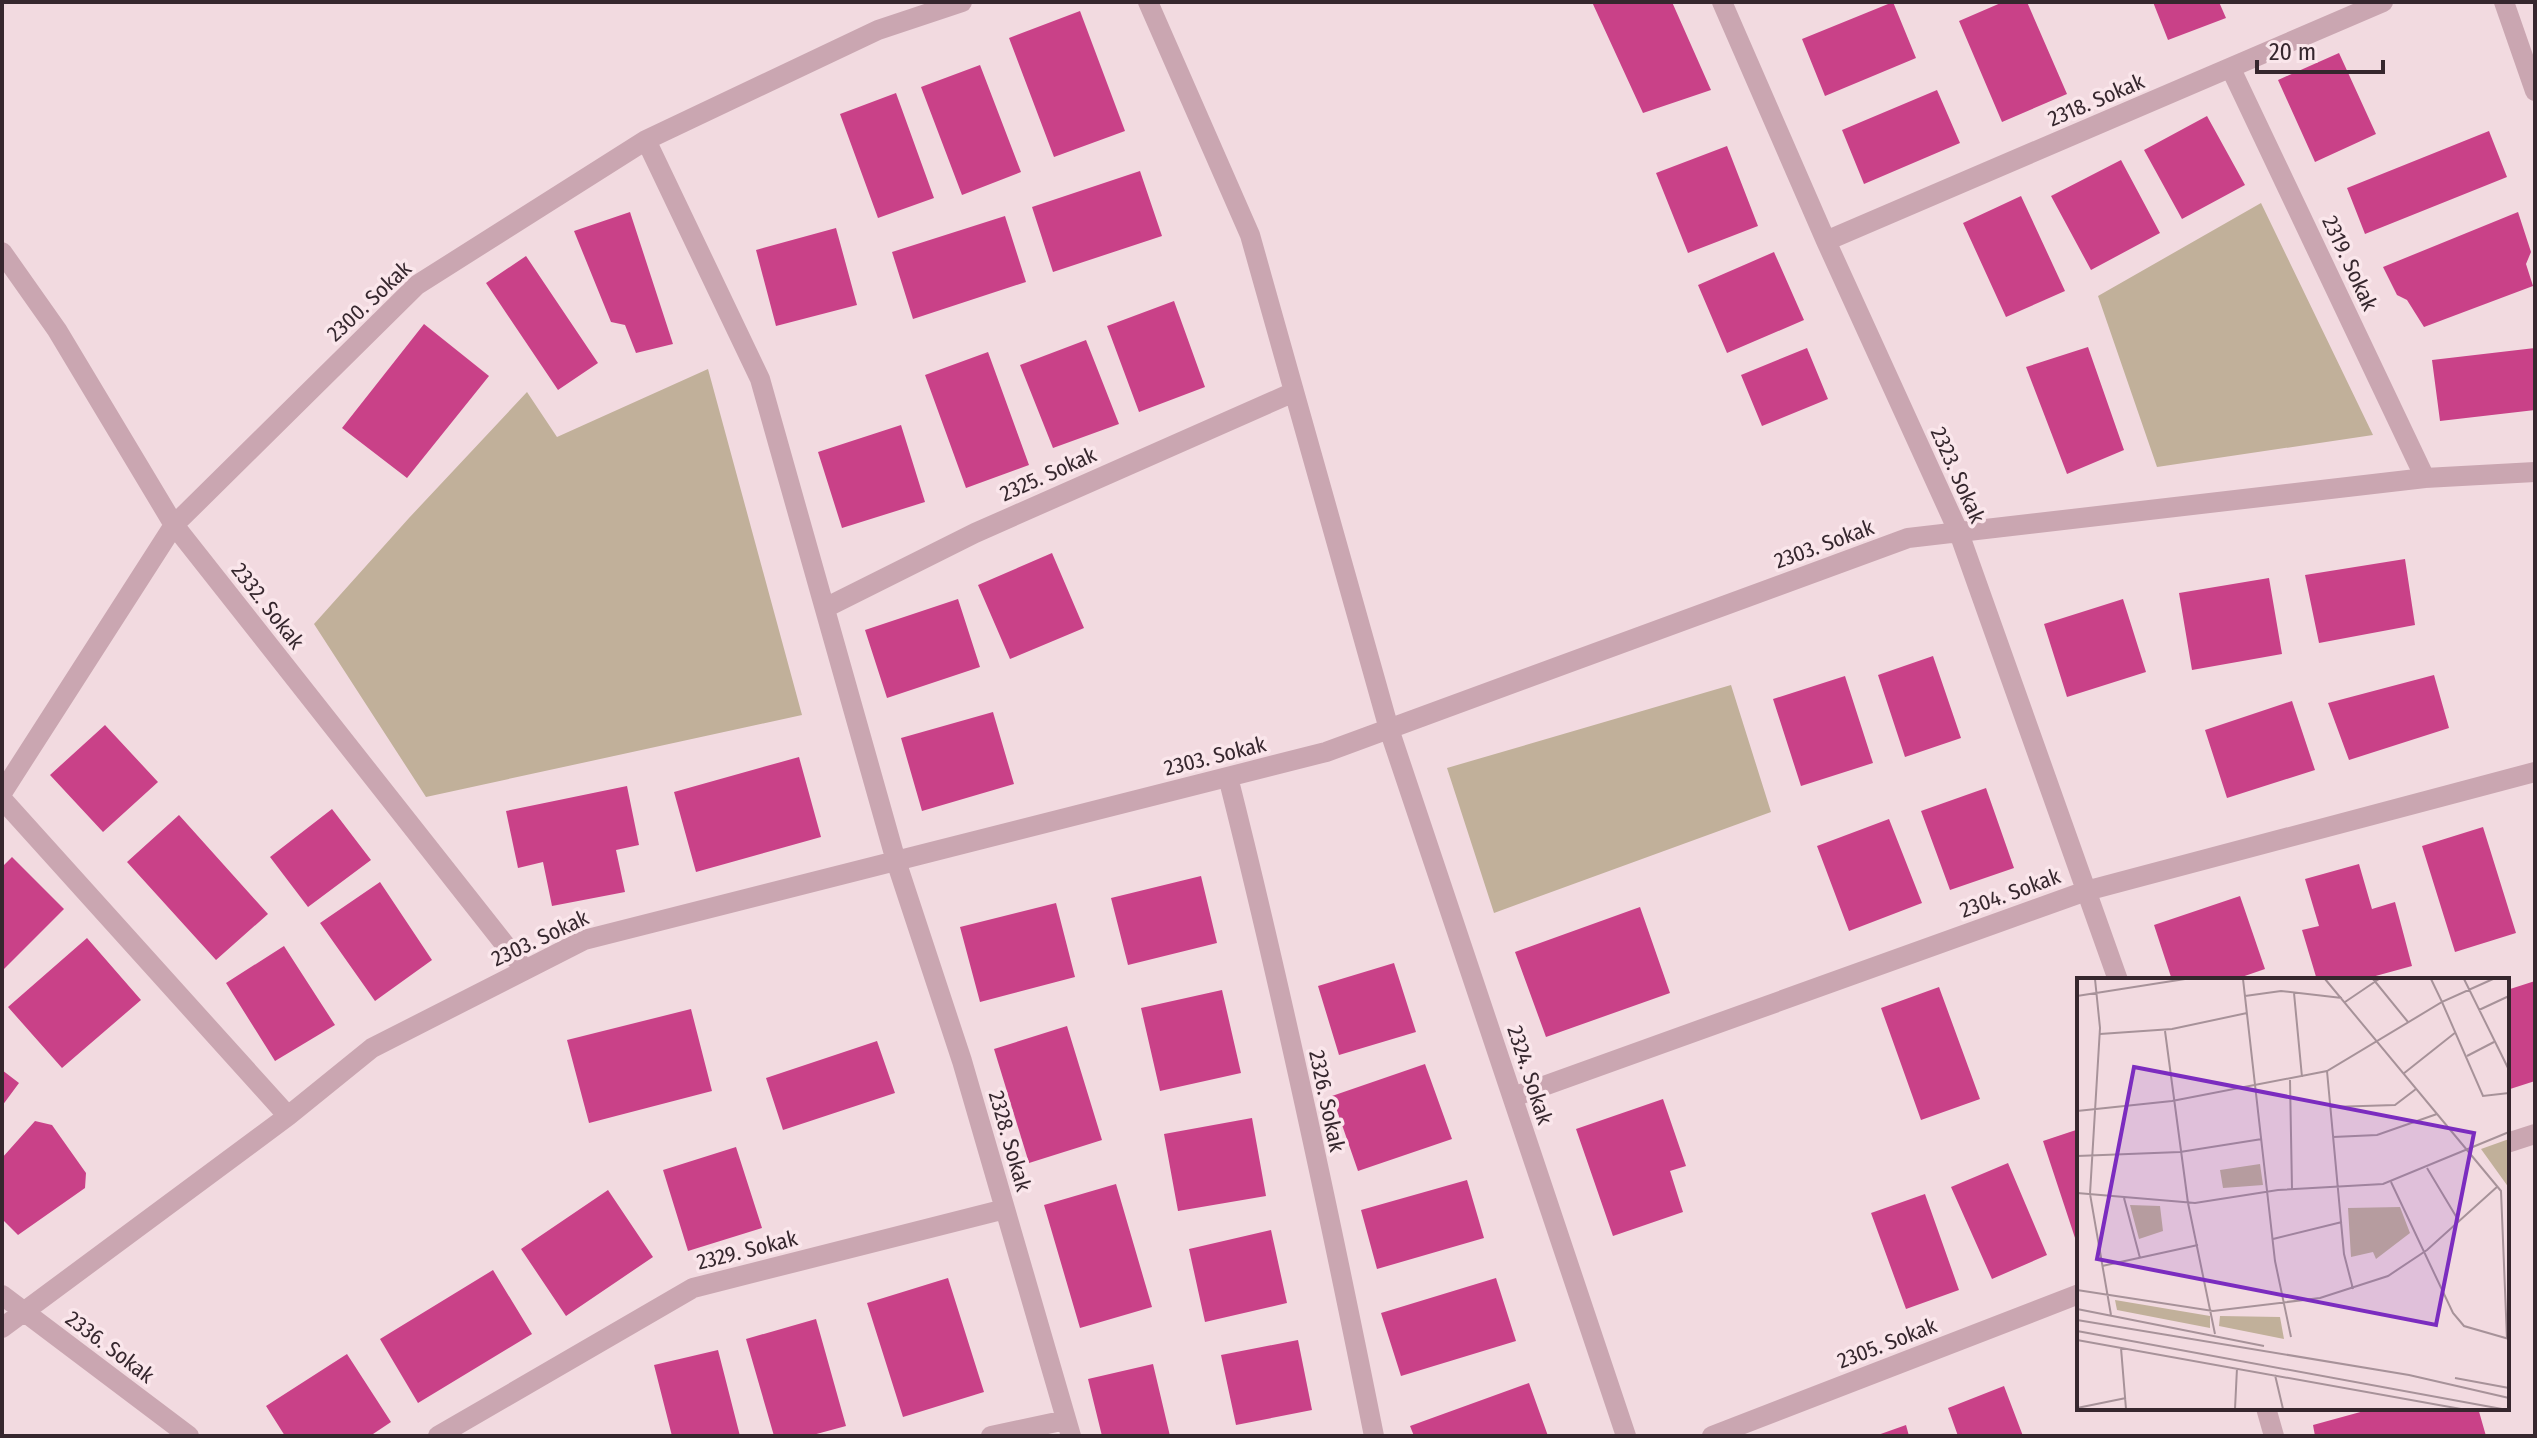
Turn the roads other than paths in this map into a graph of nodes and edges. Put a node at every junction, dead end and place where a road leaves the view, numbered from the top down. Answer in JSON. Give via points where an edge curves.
{"nodes":[{"id":1,"x":962,"y":2,"type":"edge"},
{"id":2,"x":1148,"y":2,"type":"edge"},
{"id":3,"x":1722,"y":2,"type":"edge"},
{"id":4,"x":2383,"y":2,"type":"edge"},
{"id":5,"x":2504,"y":2,"type":"edge"},
{"id":6,"x":2231,"y":69,"type":"junction"},
{"id":7,"x":2535,"y":91,"type":"edge"},
{"id":8,"x":646,"y":140,"type":"junction"},
{"id":9,"x":1826,"y":241,"type":"junction"},
{"id":10,"x":2,"y":252,"type":"edge"},
{"id":11,"x":1294,"y":392,"type":"junction"},
{"id":12,"x":2535,"y":472,"type":"edge"},
{"id":13,"x":2425,"y":478,"type":"junction"},
{"id":14,"x":174,"y":525,"type":"junction"},
{"id":15,"x":1959,"y":533,"type":"junction"},
{"id":16,"x":825,"y":608,"type":"junction"},
{"id":17,"x":1389,"y":729,"type":"junction"},
{"id":18,"x":2535,"y":772,"type":"edge"},
{"id":19,"x":1228,"y":777,"type":"junction"},
{"id":20,"x":2,"y":793,"type":"edge"},
{"id":21,"x":2,"y":799,"type":"edge"},
{"id":22,"x":896,"y":861,"type":"junction"},
{"id":23,"x":2086,"y":891,"type":"junction"},
{"id":24,"x":525,"y":970,"type":"junction"},
{"id":25,"x":2117,"y":978,"type":"edge"},
{"id":26,"x":1513,"y":1097,"type":"junction"},
{"id":27,"x":288,"y":1116,"type":"junction"},
{"id":28,"x":2535,"y":1134,"type":"edge"},
{"id":29,"x":2509,"y":1142,"type":"edge"},
{"id":30,"x":1005,"y":1209,"type":"junction"},
{"id":31,"x":2,"y":1295,"type":"edge"},
{"id":32,"x":2077,"y":1295,"type":"edge"},
{"id":33,"x":23,"y":1312,"type":"junction"},
{"id":34,"x":2,"y":1328,"type":"edge"},
{"id":35,"x":2267,"y":1410,"type":"edge"},
{"id":36,"x":1068,"y":1428,"type":"edge"},
{"id":37,"x":189,"y":1436,"type":"edge"},
{"id":38,"x":438,"y":1436,"type":"edge"},
{"id":39,"x":991,"y":1436,"type":"edge"},
{"id":40,"x":1374,"y":1436,"type":"edge"},
{"id":41,"x":1626,"y":1436,"type":"edge"},
{"id":42,"x":1712,"y":1436,"type":"edge"},
{"id":43,"x":2274,"y":1436,"type":"edge"}],
"edges":[{"from":1,"to":8,"type":"street","name":"2300. Sokak","via":[[878,30]]},
{"from":2,"to":11,"type":"street","name":"2324. Sokak","via":[[1250,235]]},
{"from":3,"to":9,"type":"street","name":"2323. Sokak"},
{"from":4,"to":6,"type":"street","name":"2318. Sokak"},
{"from":5,"to":7,"type":"street"},
{"from":6,"to":9,"type":"street","name":"2318. Sokak"},
{"from":6,"to":13,"type":"street","name":"2319. Sokak"},
{"from":8,"to":14,"type":"street","name":"2300. Sokak","via":[[417,285]]},
{"from":8,"to":16,"type":"street","name":"2328. Sokak","via":[[760,379]]},
{"from":9,"to":15,"type":"street","name":"2323. Sokak"},
{"from":10,"to":14,"type":"street","name":"2332. Sokak","via":[[57,330]]},
{"from":11,"to":16,"type":"street","name":"2325. Sokak","via":[[975,533]]},
{"from":11,"to":17,"type":"street","name":"2324. Sokak"},
{"from":12,"to":13,"type":"street","name":"2303. Sokak"},
{"from":13,"to":15,"type":"street","name":"2303. Sokak"},
{"from":14,"to":20,"type":"street","name":"2300. Sokak"},
{"from":14,"to":24,"type":"street","name":"2332. Sokak"},
{"from":15,"to":17,"type":"street","name":"2303. Sokak","via":[[1908,538]]},
{"from":15,"to":23,"type":"street","name":"2323. Sokak"},
{"from":16,"to":22,"type":"street","name":"2328. Sokak"},
{"from":17,"to":19,"type":"street","name":"2303. Sokak","via":[[1326,752]]},
{"from":17,"to":26,"type":"street","name":"2324. Sokak"},
{"from":18,"to":23,"type":"street","name":"2304. Sokak"},
{"from":19,"to":22,"type":"street","name":"2303. Sokak"},
{"from":19,"to":40,"type":"street","name":"2326. Sokak"},
{"from":21,"to":27,"type":"street"},
{"from":22,"to":24,"type":"street","name":"2303. Sokak","via":[[584,940]]},
{"from":22,"to":30,"type":"street","name":"2328. Sokak"},
{"from":23,"to":25,"type":"street","name":"2323. Sokak"},
{"from":23,"to":26,"type":"street","name":"2304. Sokak"},
{"from":24,"to":27,"type":"street","name":"2303. Sokak","via":[[372,1048]]},
{"from":26,"to":41,"type":"street","name":"2324. Sokak"},
{"from":27,"to":33,"type":"street","name":"2303. Sokak"},
{"from":28,"to":29,"type":"street"},
{"from":30,"to":36,"type":"street","name":"2328. Sokak"},
{"from":30,"to":38,"type":"street","name":"2329. Sokak","via":[[693,1288]]},
{"from":31,"to":33,"type":"street","name":"2336. Sokak"},
{"from":32,"to":42,"type":"street","name":"2305. Sokak"},
{"from":33,"to":34,"type":"street","name":"2303. Sokak"},
{"from":33,"to":37,"type":"street","name":"2336. Sokak"},
{"from":35,"to":43,"type":"street"},
{"from":36,"to":39,"type":"street"}]}
